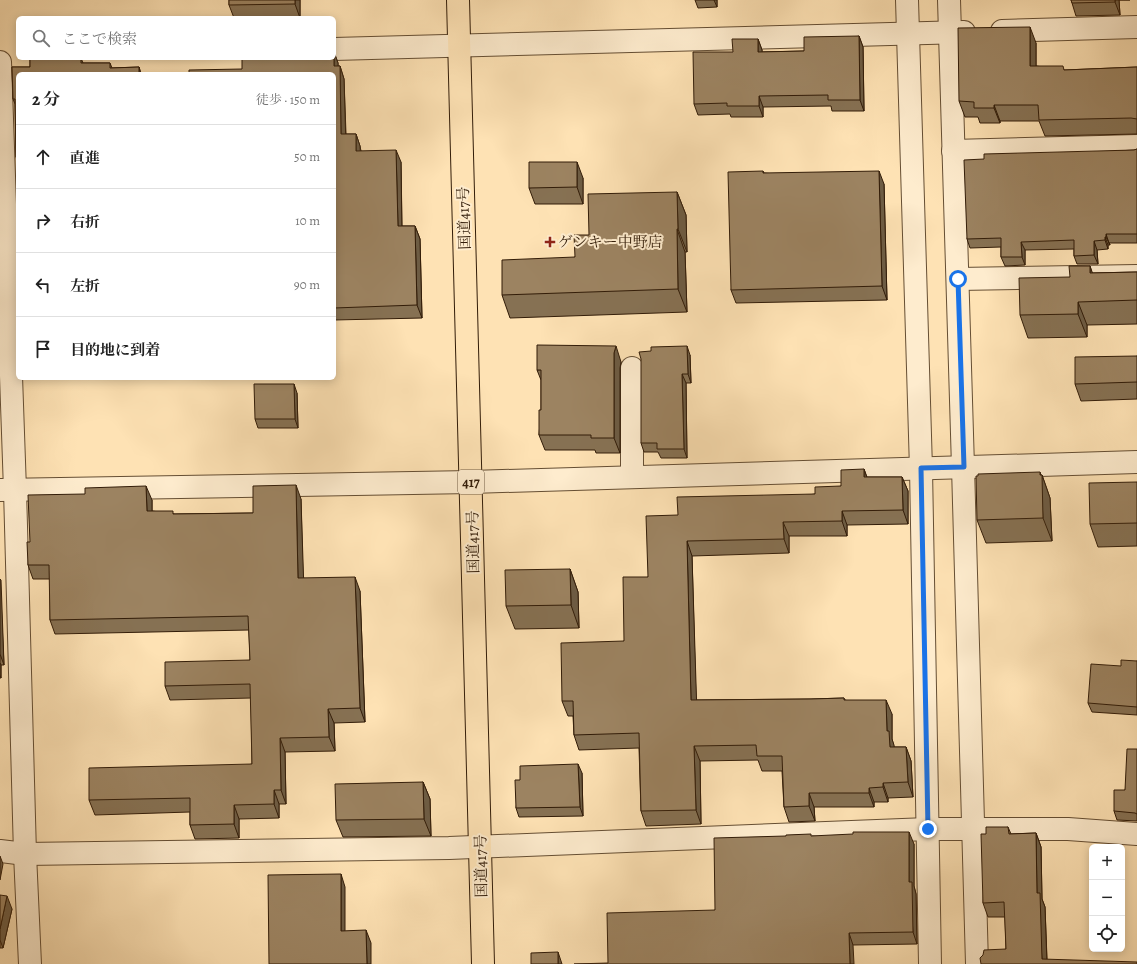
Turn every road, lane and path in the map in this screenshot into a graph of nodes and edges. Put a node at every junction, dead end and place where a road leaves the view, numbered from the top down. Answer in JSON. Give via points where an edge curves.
{"nodes":[{"id":1,"x":458,"y":0,"type":"edge"},
{"id":2,"x":907,"y":0,"type":"edge"},
{"id":3,"x":949,"y":0,"type":"edge"},
{"id":4,"x":1137,"y":27,"type":"edge"},
{"id":5,"x":944,"y":32,"type":"junction"},
{"id":6,"x":912,"y":33,"type":"junction"},
{"id":7,"x":459,"y":45,"type":"junction"},
{"id":8,"x":336,"y":49,"type":"edge"},
{"id":9,"x":0,"y":58,"type":"edge"},
{"id":10,"x":16,"y":58,"type":"edge"},
{"id":11,"x":0,"y":62,"type":"edge"},
{"id":12,"x":1137,"y":146,"type":"edge"},
{"id":13,"x":953,"y":151,"type":"junction"},
{"id":14,"x":1137,"y":276,"type":"edge"},
{"id":15,"x":958,"y":279,"type":"junction"},
{"id":16,"x":632,"y":368,"type":"dead end"},
{"id":17,"x":1137,"y":462,"type":"edge"},
{"id":18,"x":956,"y":467,"type":"junction"},
{"id":19,"x":924,"y":468,"type":"junction"},
{"id":20,"x":632,"y":477,"type":"junction"},
{"id":21,"x":471,"y":482,"type":"junction"},
{"id":22,"x":7,"y":490,"type":"edge"},
{"id":23,"x":9,"y":645,"type":"edge"},
{"id":24,"x":933,"y":829,"type":"junction"},
{"id":25,"x":966,"y":830,"type":"junction"},
{"id":26,"x":1137,"y":834,"type":"edge"},
{"id":27,"x":481,"y":846,"type":"junction"},
{"id":28,"x":0,"y":851,"type":"edge"},
{"id":29,"x":25,"y":854,"type":"junction"},
{"id":30,"x":30,"y":964,"type":"edge"},
{"id":31,"x":483,"y":964,"type":"edge"},
{"id":32,"x":930,"y":964,"type":"edge"},
{"id":33,"x":977,"y":964,"type":"edge"}],
"edges":[{"from":1,"to":7,"type":"highway","name":"国道417号","number":"417"},
{"from":2,"to":6,"type":"street"},
{"from":3,"to":5,"type":"street"},
{"from":4,"to":5,"type":"street"},
{"from":5,"to":6,"type":"street"},
{"from":5,"to":13,"type":"street"},
{"from":6,"to":7,"type":"street"},
{"from":6,"to":19,"type":"street"},
{"from":7,"to":8,"type":"street"},
{"from":7,"to":21,"type":"highway","name":"国道417号","number":"417"},
{"from":9,"to":10,"type":"street"},
{"from":11,"to":22,"type":"street"},
{"from":12,"to":13,"type":"street"},
{"from":13,"to":15,"type":"street"},
{"from":14,"to":15,"type":"street"},
{"from":15,"to":18,"type":"street"},
{"from":16,"to":20,"type":"street"},
{"from":17,"to":18,"type":"street"},
{"from":18,"to":19,"type":"street"},
{"from":18,"to":25,"type":"street"},
{"from":19,"to":20,"type":"street"},
{"from":19,"to":24,"type":"street"},
{"from":20,"to":21,"type":"street"},
{"from":21,"to":22,"type":"street"},
{"from":21,"to":27,"type":"highway","name":"国道417号","number":"417"},
{"from":22,"to":23,"type":"street"},
{"from":23,"to":29,"type":"street"},
{"from":24,"to":25,"type":"street"},
{"from":24,"to":27,"type":"street"},
{"from":24,"to":32,"type":"street"},
{"from":25,"to":26,"type":"street","via":[[1068,829]]},
{"from":25,"to":33,"type":"street"},
{"from":27,"to":29,"type":"street","via":[[426,849]]},
{"from":27,"to":31,"type":"highway","name":"国道417号","number":"417"},
{"from":28,"to":29,"type":"street"},
{"from":29,"to":30,"type":"street"}]}
